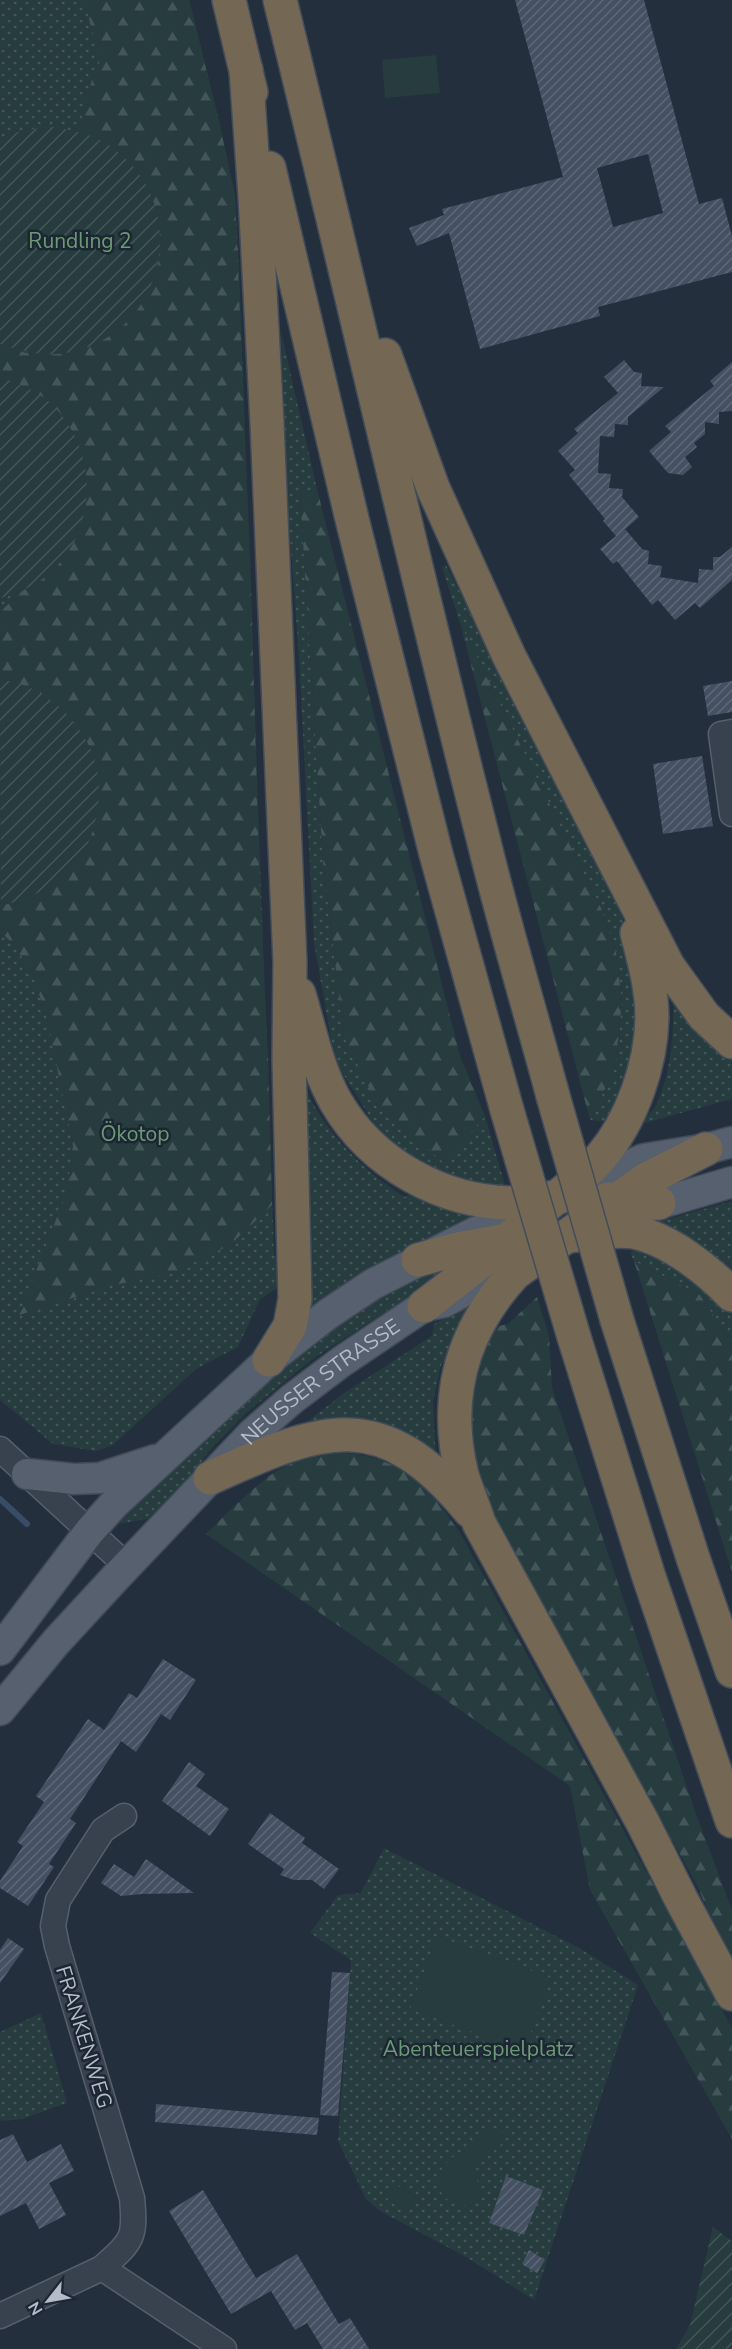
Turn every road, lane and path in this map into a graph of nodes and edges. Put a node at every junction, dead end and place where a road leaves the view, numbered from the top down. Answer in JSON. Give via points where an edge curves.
{"nodes":[{"id":1,"x":229,"y":0,"type":"edge"},
{"id":2,"x":280,"y":0,"type":"edge"},
{"id":3,"x":246,"y":70,"type":"junction"},
{"id":4,"x":321,"y":165,"type":"junction"},
{"id":5,"x":732,"y":732,"type":"edge"},
{"id":6,"x":732,"y":814,"type":"edge"},
{"id":7,"x":621,"y":878,"type":"junction"},
{"id":8,"x":290,"y":963,"type":"junction"},
{"id":9,"x":732,"y":1042,"type":"edge"},
{"id":10,"x":719,"y":1145,"type":"edge"},
{"id":11,"x":732,"y":1182,"type":"edge"},
{"id":12,"x":556,"y":1197,"type":"junction"},
{"id":13,"x":619,"y":1200,"type":"junction"},
{"id":14,"x":659,"y":1203,"type":"junction"},
{"id":15,"x":567,"y":1236,"type":"junction"},
{"id":16,"x":508,"y":1240,"type":"junction"},
{"id":17,"x":418,"y":1260,"type":"junction"},
{"id":18,"x":732,"y":1295,"type":"edge"},
{"id":19,"x":424,"y":1306,"type":"junction"},
{"id":20,"x":269,"y":1360,"type":"junction"},
{"id":21,"x":0,"y":1449,"type":"edge"},
{"id":22,"x":161,"y":1458,"type":"junction"},
{"id":23,"x":27,"y":1474,"type":"junction"},
{"id":24,"x":210,"y":1478,"type":"junction"},
{"id":25,"x":479,"y":1523,"type":"junction"},
{"id":26,"x":89,"y":1532,"type":"junction"},
{"id":27,"x":127,"y":1566,"type":"junction"},
{"id":28,"x":0,"y":1650,"type":"edge"},
{"id":29,"x":732,"y":1671,"type":"edge"},
{"id":30,"x":0,"y":1710,"type":"edge"},
{"id":31,"x":124,"y":1816,"type":"dead end"},
{"id":32,"x":732,"y":1821,"type":"edge"},
{"id":33,"x":732,"y":1994,"type":"edge"},
{"id":34,"x":102,"y":2268,"type":"junction"},
{"id":35,"x":0,"y":2316,"type":"edge"},
{"id":36,"x":224,"y":2349,"type":"edge"}],
"edges":[{"from":1,"to":3,"type":"highway"},
{"from":2,"to":4,"type":"highway"},
{"from":3,"to":8,"type":"highway","via":[[267,423]]},
{"from":3,"to":32,"type":"highway","bridge":true,"via":[[436,854],[507,1110],[648,1574]]},
{"from":4,"to":7,"type":"highway","via":[[433,488],[509,657]]},
{"from":4,"to":29,"type":"highway","bridge":true,"via":[[483,842],[618,1320]]},
{"from":5,"to":6,"type":"street","via":[[721,734]]},
{"from":7,"to":9,"type":"highway","via":[[685,993]]},
{"from":7,"to":12,"type":"highway","via":[[646,972],[652,1017],[648,1054],[619,1131],[588,1171]]},
{"from":8,"to":12,"type":"highway","via":[[326,1080],[353,1126],[380,1154],[410,1175],[469,1199],[515,1204]]},
{"from":8,"to":20,"type":"highway","via":[[295,1299],[290,1326]]},
{"from":10,"to":12,"type":"main road","via":[[644,1159]]},
{"from":10,"to":13,"type":"highway","via":[[645,1180]]},
{"from":11,"to":14,"type":"main road","name":"NEUSSER STRASSE"},
{"from":12,"to":13,"type":"highway"},
{"from":12,"to":16,"type":"highway"},
{"from":12,"to":17,"type":"main road"},
{"from":13,"to":14,"type":"highway"},
{"from":13,"to":15,"type":"highway"},
{"from":14,"to":15,"type":"main road","name":"NEUSSER STRASSE"},
{"from":15,"to":16,"type":"highway"},
{"from":15,"to":18,"type":"highway","via":[[634,1232],[677,1250],[713,1275]]},
{"from":15,"to":19,"type":"main road","name":"NEUSSER STRASSE","via":[[444,1302]]},
{"from":15,"to":25,"type":"highway","via":[[502,1286],[476,1324],[463,1355],[454,1399],[455,1437]]},
{"from":16,"to":17,"type":"highway"},
{"from":16,"to":19,"type":"highway"},
{"from":17,"to":20,"type":"main road","via":[[372,1284]]},
{"from":19,"to":24,"type":"main road","name":"NEUSSER STRASSE","via":[[292,1399]]},
{"from":20,"to":22,"type":"main road"},
{"from":21,"to":23,"type":"street"},
{"from":22,"to":23,"type":"main road","via":[[100,1478]]},
{"from":22,"to":26,"type":"main road"},
{"from":23,"to":26,"type":"street"},
{"from":24,"to":25,"type":"highway","via":[[309,1438],[336,1434],[367,1436],[396,1446],[424,1464]]},
{"from":24,"to":27,"type":"main road","name":"NEUSSER STRASSE"},
{"from":25,"to":33,"type":"highway"},
{"from":26,"to":27,"type":"street"},
{"from":26,"to":28,"type":"main road"},
{"from":27,"to":30,"type":"main road","name":"NEUSSER STRASSE"},
{"from":31,"to":34,"type":"street","name":"FRANKENWEG","via":[[104,1830],[58,1900],[53,1926],[132,2198],[135,2225],[129,2244]]},
{"from":34,"to":35,"type":"street","name":"FRANKENWEG"},
{"from":34,"to":36,"type":"street"}]}
